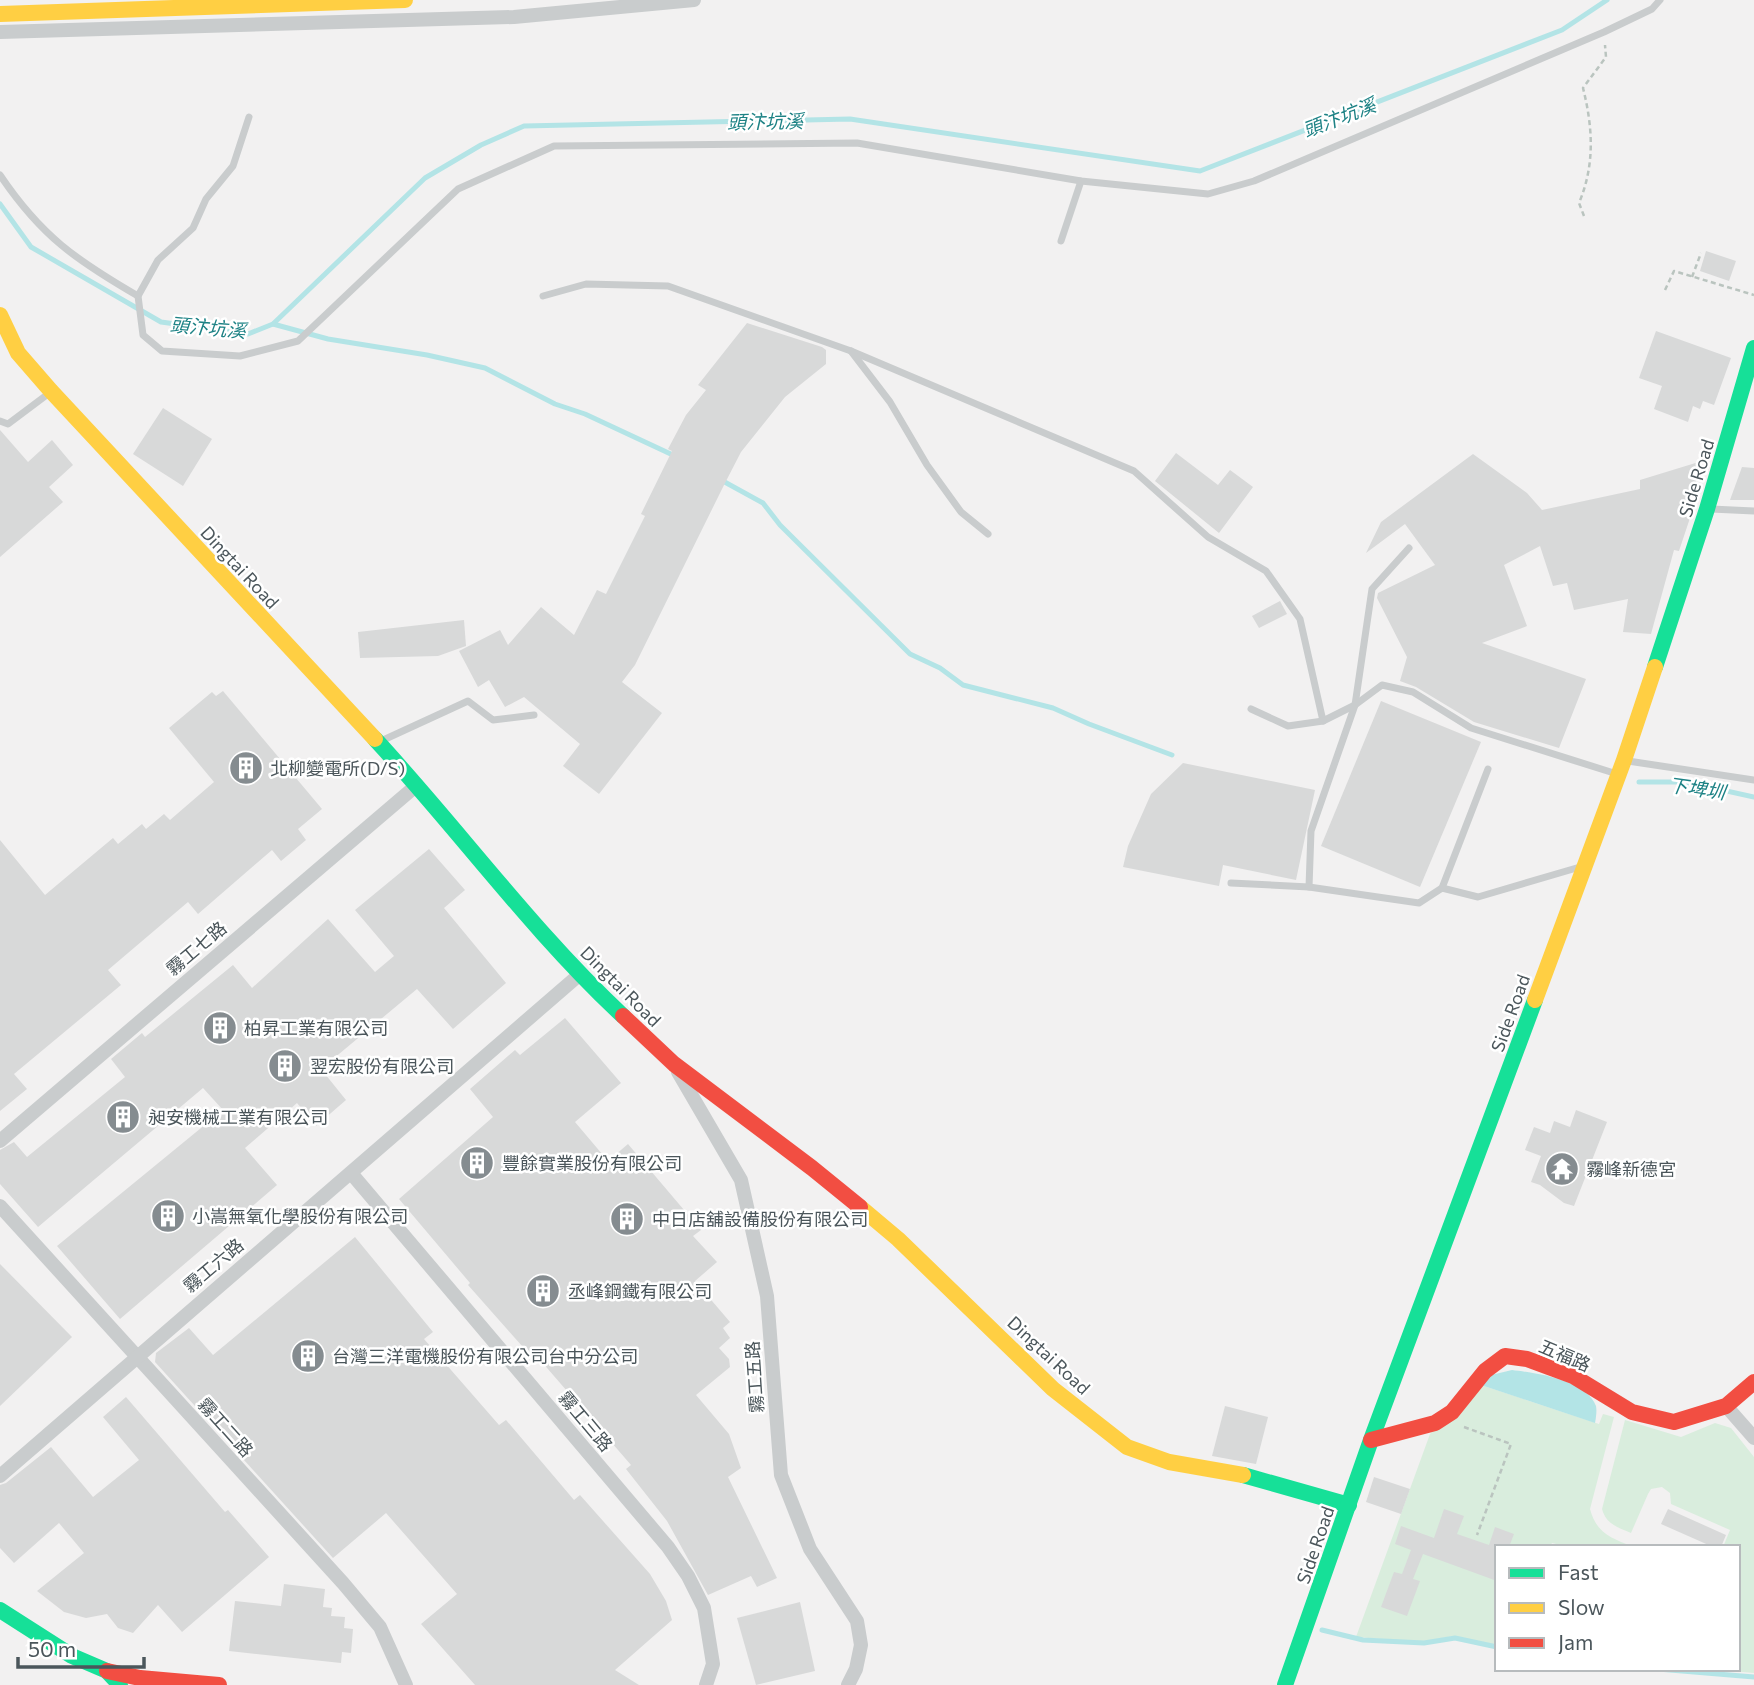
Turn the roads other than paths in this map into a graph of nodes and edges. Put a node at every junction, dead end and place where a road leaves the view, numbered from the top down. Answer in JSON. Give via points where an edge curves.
{"nodes":[{"id":1,"x":405,"y":0,"type":"edge"},
{"id":2,"x":694,"y":0,"type":"edge"},
{"id":3,"x":1660,"y":0,"type":"edge"},
{"id":4,"x":0,"y":14,"type":"edge"},
{"id":5,"x":0,"y":32,"type":"edge"},
{"id":6,"x":249,"y":117,"type":"dead end"},
{"id":7,"x":0,"y":175,"type":"edge"},
{"id":8,"x":1081,"y":181,"type":"junction"},
{"id":9,"x":1061,"y":241,"type":"dead end"},
{"id":10,"x":138,"y":296,"type":"junction"},
{"id":11,"x":543,"y":296,"type":"dead end"},
{"id":12,"x":0,"y":315,"type":"edge"},
{"id":13,"x":1754,"y":348,"type":"edge"},
{"id":14,"x":850,"y":351,"type":"junction"},
{"id":15,"x":51,"y":391,"type":"junction"},
{"id":16,"x":0,"y":421,"type":"edge"},
{"id":17,"x":1707,"y":509,"type":"junction"},
{"id":18,"x":1754,"y":511,"type":"edge"},
{"id":19,"x":988,"y":534,"type":"dead end"},
{"id":20,"x":1409,"y":548,"type":"dead end"},
{"id":21,"x":1355,"y":705,"type":"junction"},
{"id":22,"x":1251,"y":709,"type":"dead end"},
{"id":23,"x":534,"y":715,"type":"dead end"},
{"id":24,"x":1322,"y":721,"type":"junction"},
{"id":25,"x":378,"y":743,"type":"junction"},
{"id":26,"x":1620,"y":767,"type":"junction"},
{"id":27,"x":1488,"y":769,"type":"dead end"},
{"id":28,"x":1754,"y":780,"type":"edge"},
{"id":29,"x":417,"y":785,"type":"junction"},
{"id":30,"x":1584,"y":866,"type":"junction"},
{"id":31,"x":1230,"y":883,"type":"dead end"},
{"id":32,"x":1309,"y":887,"type":"junction"},
{"id":33,"x":1442,"y":888,"type":"junction"},
{"id":34,"x":579,"y":975,"type":"junction"},
{"id":35,"x":674,"y":1065,"type":"junction"},
{"id":36,"x":0,"y":1141,"type":"edge"},
{"id":37,"x":351,"y":1173,"type":"junction"},
{"id":38,"x":0,"y":1206,"type":"edge"},
{"id":39,"x":136,"y":1356,"type":"junction"},
{"id":40,"x":1754,"y":1382,"type":"edge"},
{"id":41,"x":1726,"y":1406,"type":"junction"},
{"id":42,"x":1754,"y":1438,"type":"edge"},
{"id":43,"x":1371,"y":1440,"type":"junction"},
{"id":44,"x":0,"y":1476,"type":"edge"},
{"id":45,"x":1349,"y":1505,"type":"junction"},
{"id":46,"x":0,"y":1610,"type":"edge"},
{"id":47,"x":107,"y":1671,"type":"junction"},
{"id":48,"x":120,"y":1685,"type":"edge"},
{"id":49,"x":219,"y":1685,"type":"edge"},
{"id":50,"x":407,"y":1685,"type":"edge"},
{"id":51,"x":706,"y":1685,"type":"edge"},
{"id":52,"x":848,"y":1685,"type":"edge"},
{"id":53,"x":1285,"y":1685,"type":"edge"}],
"edges":[{"from":1,"to":4,"type":"main road"},
{"from":2,"to":5,"type":"street","via":[[514,16]]},
{"from":3,"to":8,"type":"lane","via":[[1652,9],[1604,32],[1254,181],[1208,194]]},
{"from":6,"to":10,"type":"lane","via":[[233,166],[206,199],[193,228],[158,260]]},
{"from":7,"to":10,"type":"lane","via":[[55,241],[83,264]]},
{"from":8,"to":9,"type":"lane"},
{"from":8,"to":10,"type":"lane","via":[[857,143],[554,146],[458,188],[298,341],[240,356],[162,351],[143,335]]},
{"from":11,"to":14,"type":"lane","via":[[586,284],[668,286]]},
{"from":12,"to":15,"type":"main road","name":"Dingtai Road","via":[[18,353]]},
{"from":13,"to":17,"type":"main road","name":"Side Road"},
{"from":14,"to":19,"type":"lane","via":[[890,402],[927,466],[961,512]]},
{"from":14,"to":24,"type":"lane","via":[[1134,471],[1208,537],[1266,571],[1300,619]]},
{"from":15,"to":16,"type":"lane","via":[[8,424]]},
{"from":15,"to":25,"type":"main road","name":"Dingtai Road"},
{"from":17,"to":18,"type":"lane"},
{"from":17,"to":26,"type":"main road","name":"Side Road"},
{"from":20,"to":21,"type":"lane","via":[[1372,589]]},
{"from":21,"to":24,"type":"lane"},
{"from":21,"to":26,"type":"lane","via":[[1382,685],[1413,692],[1471,728]]},
{"from":21,"to":32,"type":"lane","via":[[1311,831]]},
{"from":22,"to":24,"type":"lane","via":[[1288,726]]},
{"from":23,"to":25,"type":"lane","via":[[493,720],[468,701]]},
{"from":25,"to":29,"type":"main road","name":"Dingtai Road"},
{"from":26,"to":28,"type":"lane"},
{"from":26,"to":30,"type":"main road","name":"Side Road"},
{"from":27,"to":33,"type":"lane"},
{"from":29,"to":34,"type":"main road","name":"Dingtai Road"},
{"from":29,"to":36,"type":"street","name":"霧工七路"},
{"from":30,"to":33,"type":"lane","via":[[1478,898]]},
{"from":30,"to":43,"type":"main road","name":"Side Road"},
{"from":31,"to":32,"type":"lane"},
{"from":32,"to":33,"type":"lane","via":[[1419,903]]},
{"from":34,"to":35,"type":"main road","name":"Dingtai Road"},
{"from":34,"to":37,"type":"street","name":"霧工六路"},
{"from":35,"to":45,"type":"main road","name":"Dingtai Road","via":[[898,1239],[1053,1389],[1127,1447],[1169,1462],[1258,1478]]},
{"from":35,"to":52,"type":"street","name":"霧工五路","via":[[741,1180],[766,1296],[781,1475],[810,1549],[857,1621],[861,1645]]},
{"from":37,"to":39,"type":"street","name":"霧工六路"},
{"from":37,"to":51,"type":"street","name":"霧工三路","via":[[668,1547],[704,1608],[712,1664]]},
{"from":38,"to":39,"type":"street","name":"霧工二路"},
{"from":39,"to":44,"type":"street","name":"霧工六路"},
{"from":39,"to":50,"type":"street","name":"霧工二路","via":[[380,1628]]},
{"from":40,"to":41,"type":"main road","name":"五福路"},
{"from":41,"to":42,"type":"street"},
{"from":41,"to":43,"type":"main road","name":"五福路","via":[[1674,1422],[1632,1412],[1573,1376],[1505,1356],[1485,1371],[1452,1412],[1435,1423]]},
{"from":43,"to":45,"type":"main road","name":"Side Road"},
{"from":45,"to":53,"type":"main road","name":"Side Road"},
{"from":46,"to":47,"type":"main road","via":[[72,1656]]},
{"from":47,"to":48,"type":"main road"},
{"from":47,"to":49,"type":"main road"}]}
